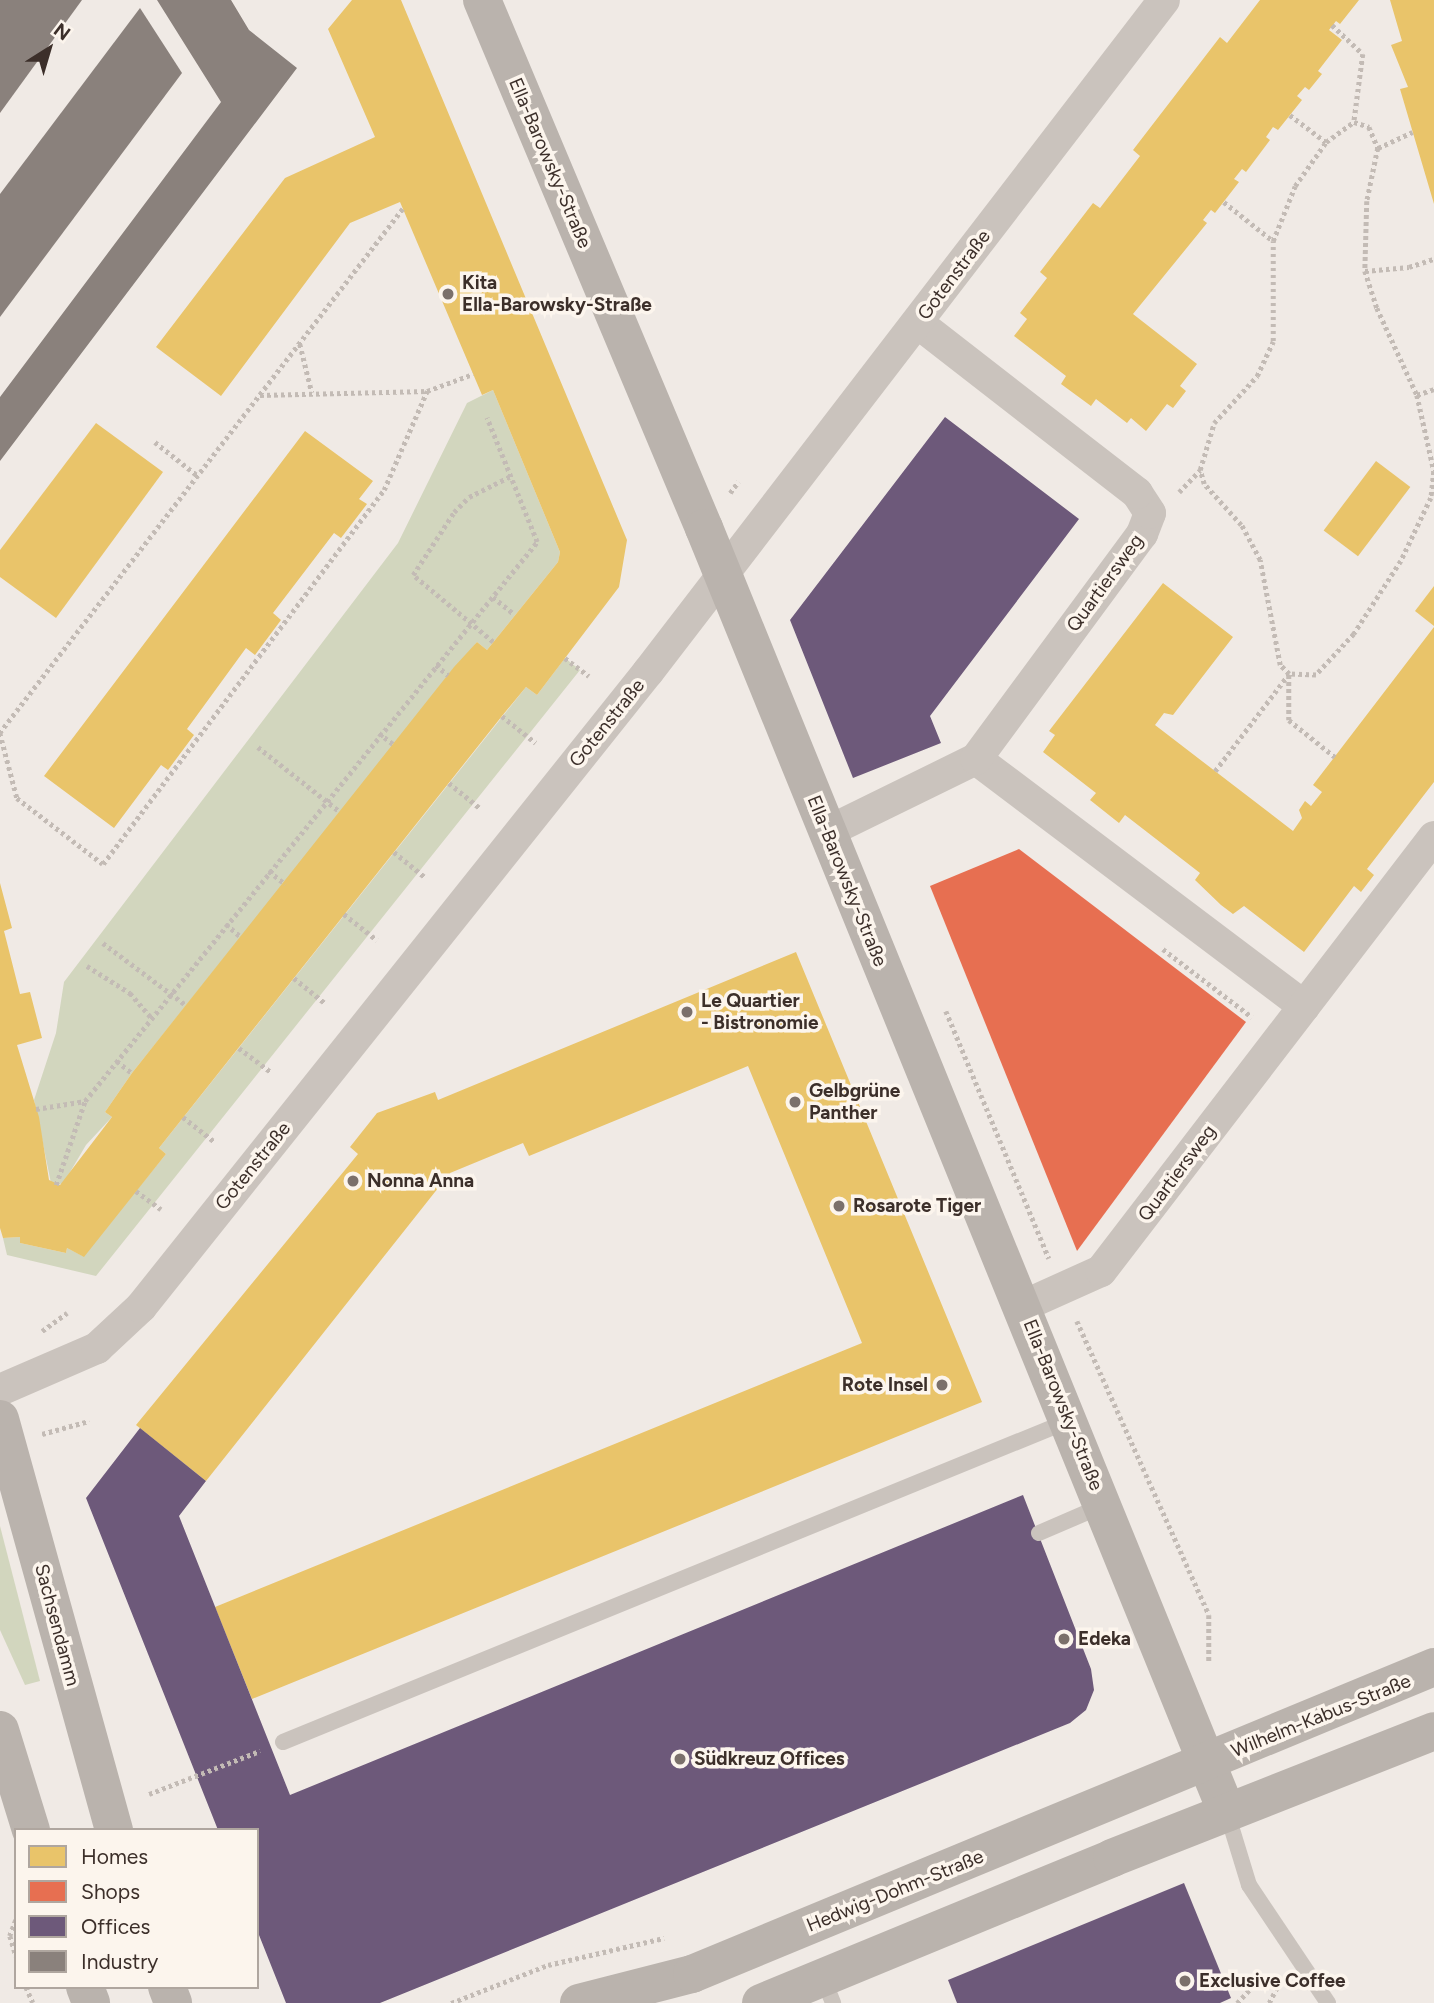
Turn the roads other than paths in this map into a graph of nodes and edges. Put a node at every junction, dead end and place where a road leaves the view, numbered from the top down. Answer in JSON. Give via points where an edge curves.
{"nodes":[{"id":1,"x":482,"y":0,"type":"edge"},
{"id":2,"x":1164,"y":0,"type":"edge"},
{"id":3,"x":918,"y":323,"type":"junction"},
{"id":4,"x":722,"y":577,"type":"junction"},
{"id":5,"x":976,"y":759,"type":"junction"},
{"id":6,"x":827,"y":832,"type":"junction"},
{"id":7,"x":1434,"y":837,"type":"edge"},
{"id":8,"x":1304,"y":1006,"type":"junction"},
{"id":9,"x":1023,"y":1306,"type":"junction"},
{"id":10,"x":0,"y":1390,"type":"edge"},
{"id":11,"x":0,"y":1419,"type":"edge"},
{"id":12,"x":1069,"y":1420,"type":"junction"},
{"id":13,"x":1104,"y":1505,"type":"junction"},
{"id":14,"x":1039,"y":1533,"type":"dead end"},
{"id":15,"x":1434,"y":1667,"type":"edge"},
{"id":16,"x":0,"y":1731,"type":"edge"},
{"id":17,"x":1434,"y":1731,"type":"edge"},
{"id":18,"x":283,"y":1742,"type":"road end"},
{"id":19,"x":1207,"y":1763,"type":"junction"},
{"id":20,"x":1227,"y":1813,"type":"junction"},
{"id":21,"x":30,"y":1828,"type":"edge"},
{"id":22,"x":113,"y":1828,"type":"edge"},
{"id":23,"x":828,"y":1990,"type":"edge"},
{"id":24,"x":579,"y":2003,"type":"edge"},
{"id":25,"x":761,"y":2003,"type":"edge"},
{"id":26,"x":1328,"y":2003,"type":"edge"}],
"edges":[{"from":1,"to":4,"type":"street","name":"Ella-Barowsky-Straße"},
{"from":2,"to":3,"type":"street","name":"Gotenstraße"},
{"from":3,"to":4,"type":"street","name":"Gotenstraße"},
{"from":3,"to":5,"type":"street","name":"Quartiersweg","via":[[1138,493],[1150,513],[1142,534]]},
{"from":4,"to":6,"type":"street","name":"Ella-Barowsky-Straße"},
{"from":4,"to":10,"type":"street","name":"Gotenstraße","via":[[121,1330],[70,1363]]},
{"from":5,"to":6,"type":"street","name":"Quartiersweg"},
{"from":5,"to":8,"type":"street"},
{"from":6,"to":9,"type":"street","name":"Ella-Barowsky-Straße"},
{"from":7,"to":8,"type":"street","name":"Quartiersweg"},
{"from":8,"to":9,"type":"street","name":"Quartiersweg","via":[[1101,1271]]},
{"from":9,"to":12,"type":"street","name":"Ella-Barowsky-Straße"},
{"from":11,"to":22,"type":"street","name":"Sachsendamm"},
{"from":12,"to":13,"type":"street","name":"Ella-Barowsky-Straße"},
{"from":12,"to":18,"type":"lane"},
{"from":13,"to":14,"type":"lane"},
{"from":13,"to":19,"type":"street","name":"Ella-Barowsky-Straße"},
{"from":15,"to":19,"type":"street","name":"Wilhelm-Kabus-Straße"},
{"from":16,"to":21,"type":"street"},
{"from":17,"to":20,"type":"street"},
{"from":19,"to":20,"type":"street","name":"Ella-Barowsky-Straße"},
{"from":19,"to":24,"type":"street","name":"Hedwig-Dohm-Straße","via":[[692,1974]]},
{"from":20,"to":23,"type":"street"},
{"from":20,"to":26,"type":"lane","via":[[1249,1885]]},
{"from":23,"to":25,"type":"street"}]}
